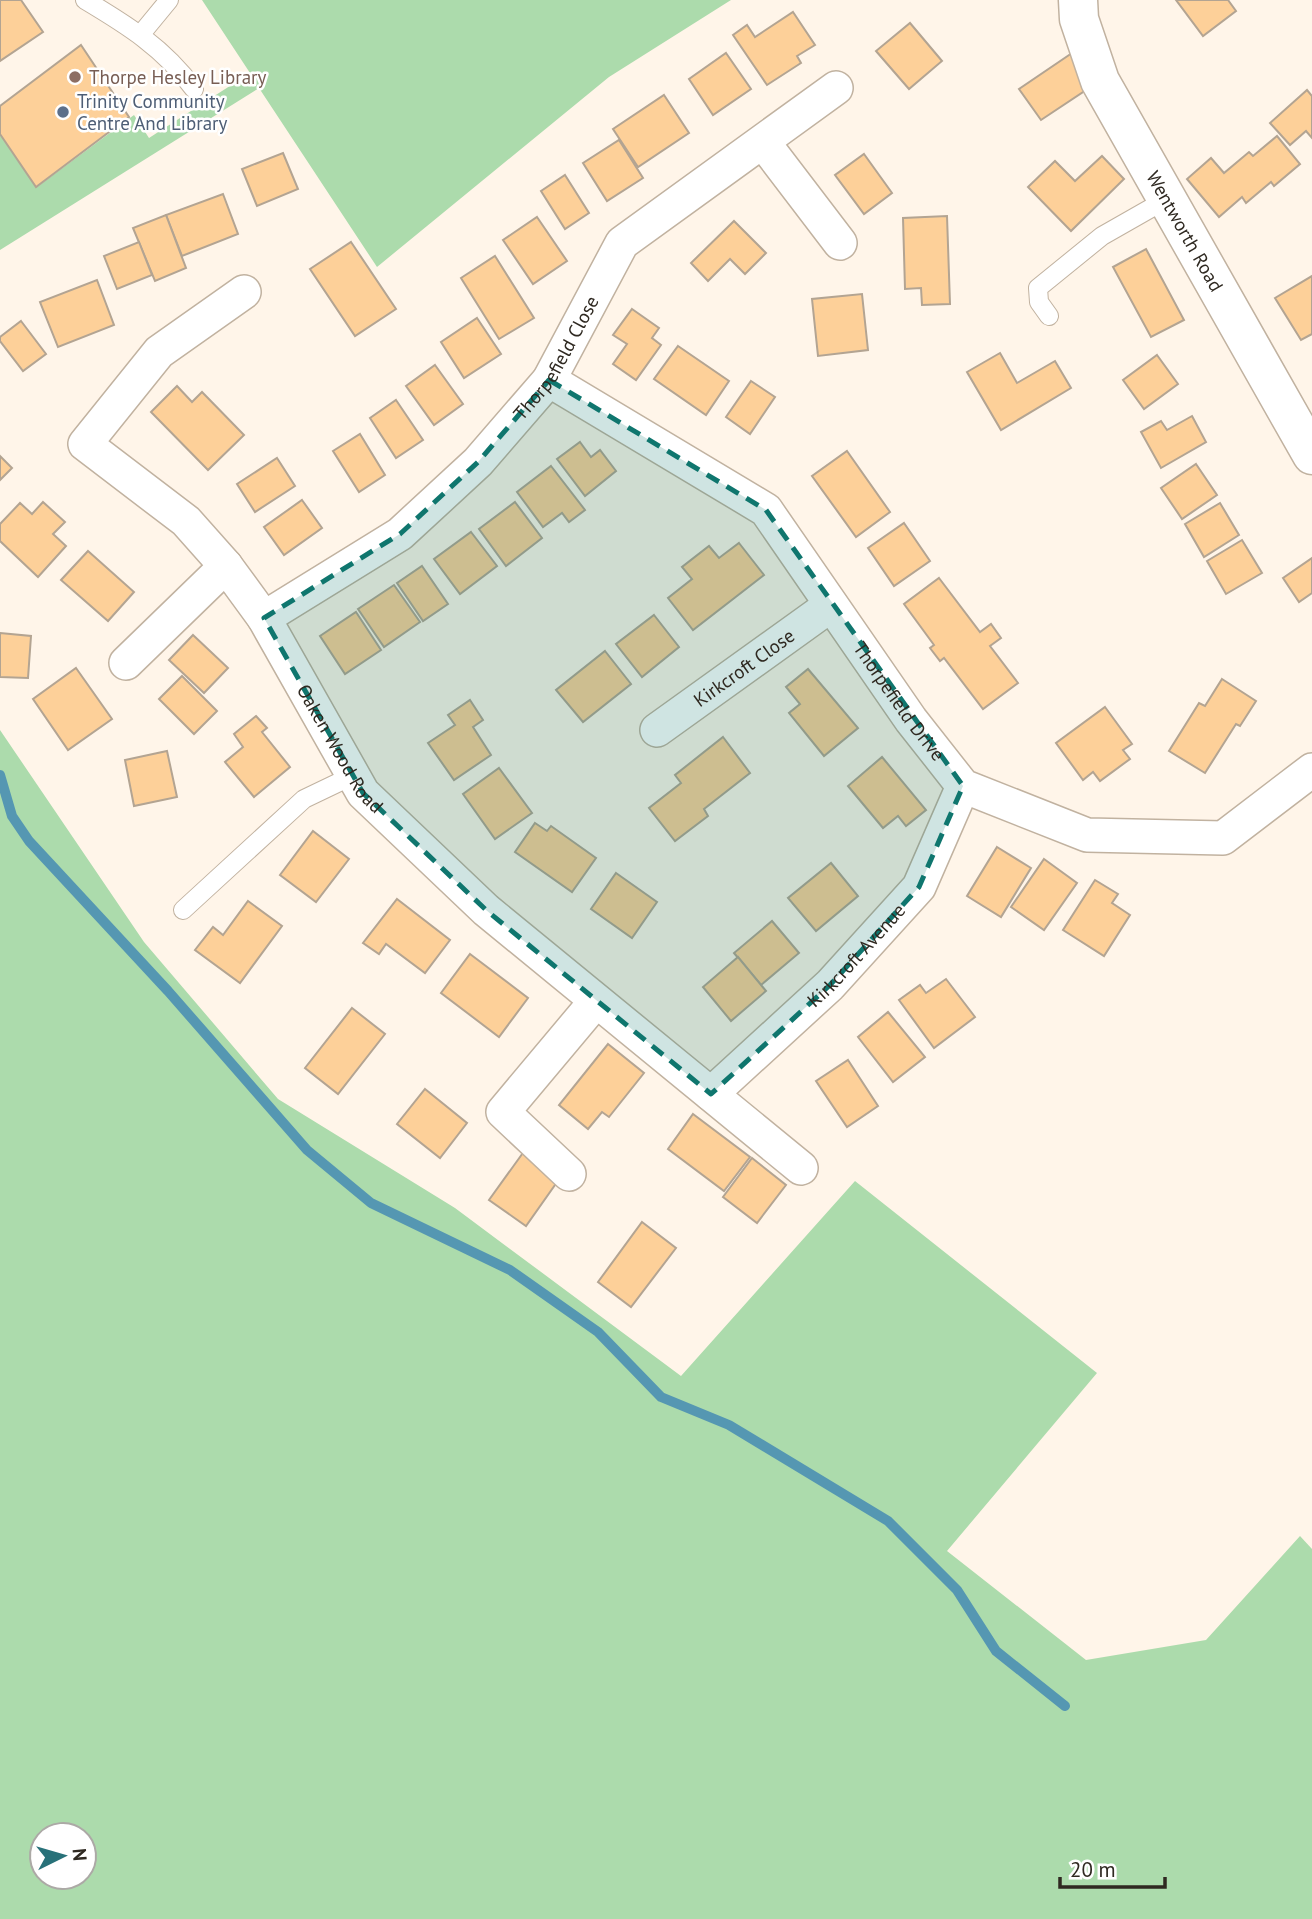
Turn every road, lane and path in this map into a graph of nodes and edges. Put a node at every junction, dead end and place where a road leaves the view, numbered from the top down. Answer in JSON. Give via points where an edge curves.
{"nodes":[{"id":1,"x":85,"y":0,"type":"edge"},
{"id":2,"x":169,"y":0,"type":"edge"},
{"id":3,"x":1078,"y":0,"type":"edge"},
{"id":4,"x":141,"y":33,"type":"junction"},
{"id":5,"x":836,"y":88,"type":"dead end"},
{"id":6,"x":194,"y":89,"type":"dead end"},
{"id":7,"x":763,"y":142,"type":"junction"},
{"id":8,"x":1167,"y":199,"type":"junction"},
{"id":9,"x":840,"y":243,"type":"dead end"},
{"id":10,"x":244,"y":292,"type":"dead end"},
{"id":11,"x":1049,"y":316,"type":"dead end"},
{"id":12,"x":549,"y":380,"type":"junction"},
{"id":13,"x":1312,"y":455,"type":"edge"},
{"id":14,"x":226,"y":566,"type":"junction"},
{"id":15,"x":831,"y":605,"type":"junction"},
{"id":16,"x":264,"y":618,"type":"junction"},
{"id":17,"x":126,"y":663,"type":"dead end"},
{"id":18,"x":657,"y":730,"type":"dead end"},
{"id":19,"x":1312,"y":770,"type":"edge"},
{"id":20,"x":352,"y":776,"type":"junction"},
{"id":21,"x":963,"y":786,"type":"junction"},
{"id":22,"x":183,"y":910,"type":"dead end"},
{"id":23,"x":596,"y":1001,"type":"junction"},
{"id":24,"x":711,"y":1094,"type":"junction"},
{"id":25,"x":801,"y":1168,"type":"dead end"},
{"id":26,"x":569,"y":1174,"type":"dead end"}],
"edges":[{"from":1,"to":4,"type":"lane"},
{"from":2,"to":4,"type":"lane"},
{"from":3,"to":8,"type":"street","name":"Wentworth Road","via":[[1079,19],[1100,81]]},
{"from":4,"to":6,"type":"lane","via":[[178,67]]},
{"from":5,"to":7,"type":"street","name":"Thorpefield Close"},
{"from":7,"to":9,"type":"street"},
{"from":7,"to":12,"type":"street","name":"Thorpefield Close","via":[[622,243]]},
{"from":8,"to":11,"type":"lane","via":[[1102,236],[1038,288]]},
{"from":8,"to":13,"type":"street","name":"Wentworth Road"},
{"from":10,"to":14,"type":"street","name":"Oaken Wood Road","via":[[159,352],[85,444],[186,521]]},
{"from":12,"to":15,"type":"street","name":"Thorpefield Drive","via":[[766,510]]},
{"from":12,"to":16,"type":"street","name":"Thorpefield Close","via":[[478,462],[401,534]]},
{"from":14,"to":16,"type":"street","name":"Oaken Wood Road"},
{"from":14,"to":17,"type":"street"},
{"from":15,"to":18,"type":"street","name":"Kirkcroft Close"},
{"from":15,"to":21,"type":"street","name":"Thorpefield Drive"},
{"from":16,"to":20,"type":"street","name":"Oaken Wood Road"},
{"from":19,"to":21,"type":"street","via":[[1223,838],[1087,835]]},
{"from":20,"to":22,"type":"lane","via":[[304,799]]},
{"from":20,"to":23,"type":"street","name":"Oaken Wood Road","via":[[363,793],[486,910]]},
{"from":21,"to":24,"type":"street","name":"Kirkcroft Avenue","via":[[919,887],[830,985]]},
{"from":23,"to":24,"type":"street","name":"Oaken Wood Road"},
{"from":23,"to":26,"type":"street","via":[[503,1112]]},
{"from":24,"to":25,"type":"street","name":"Oaken Wood Road"}]}
